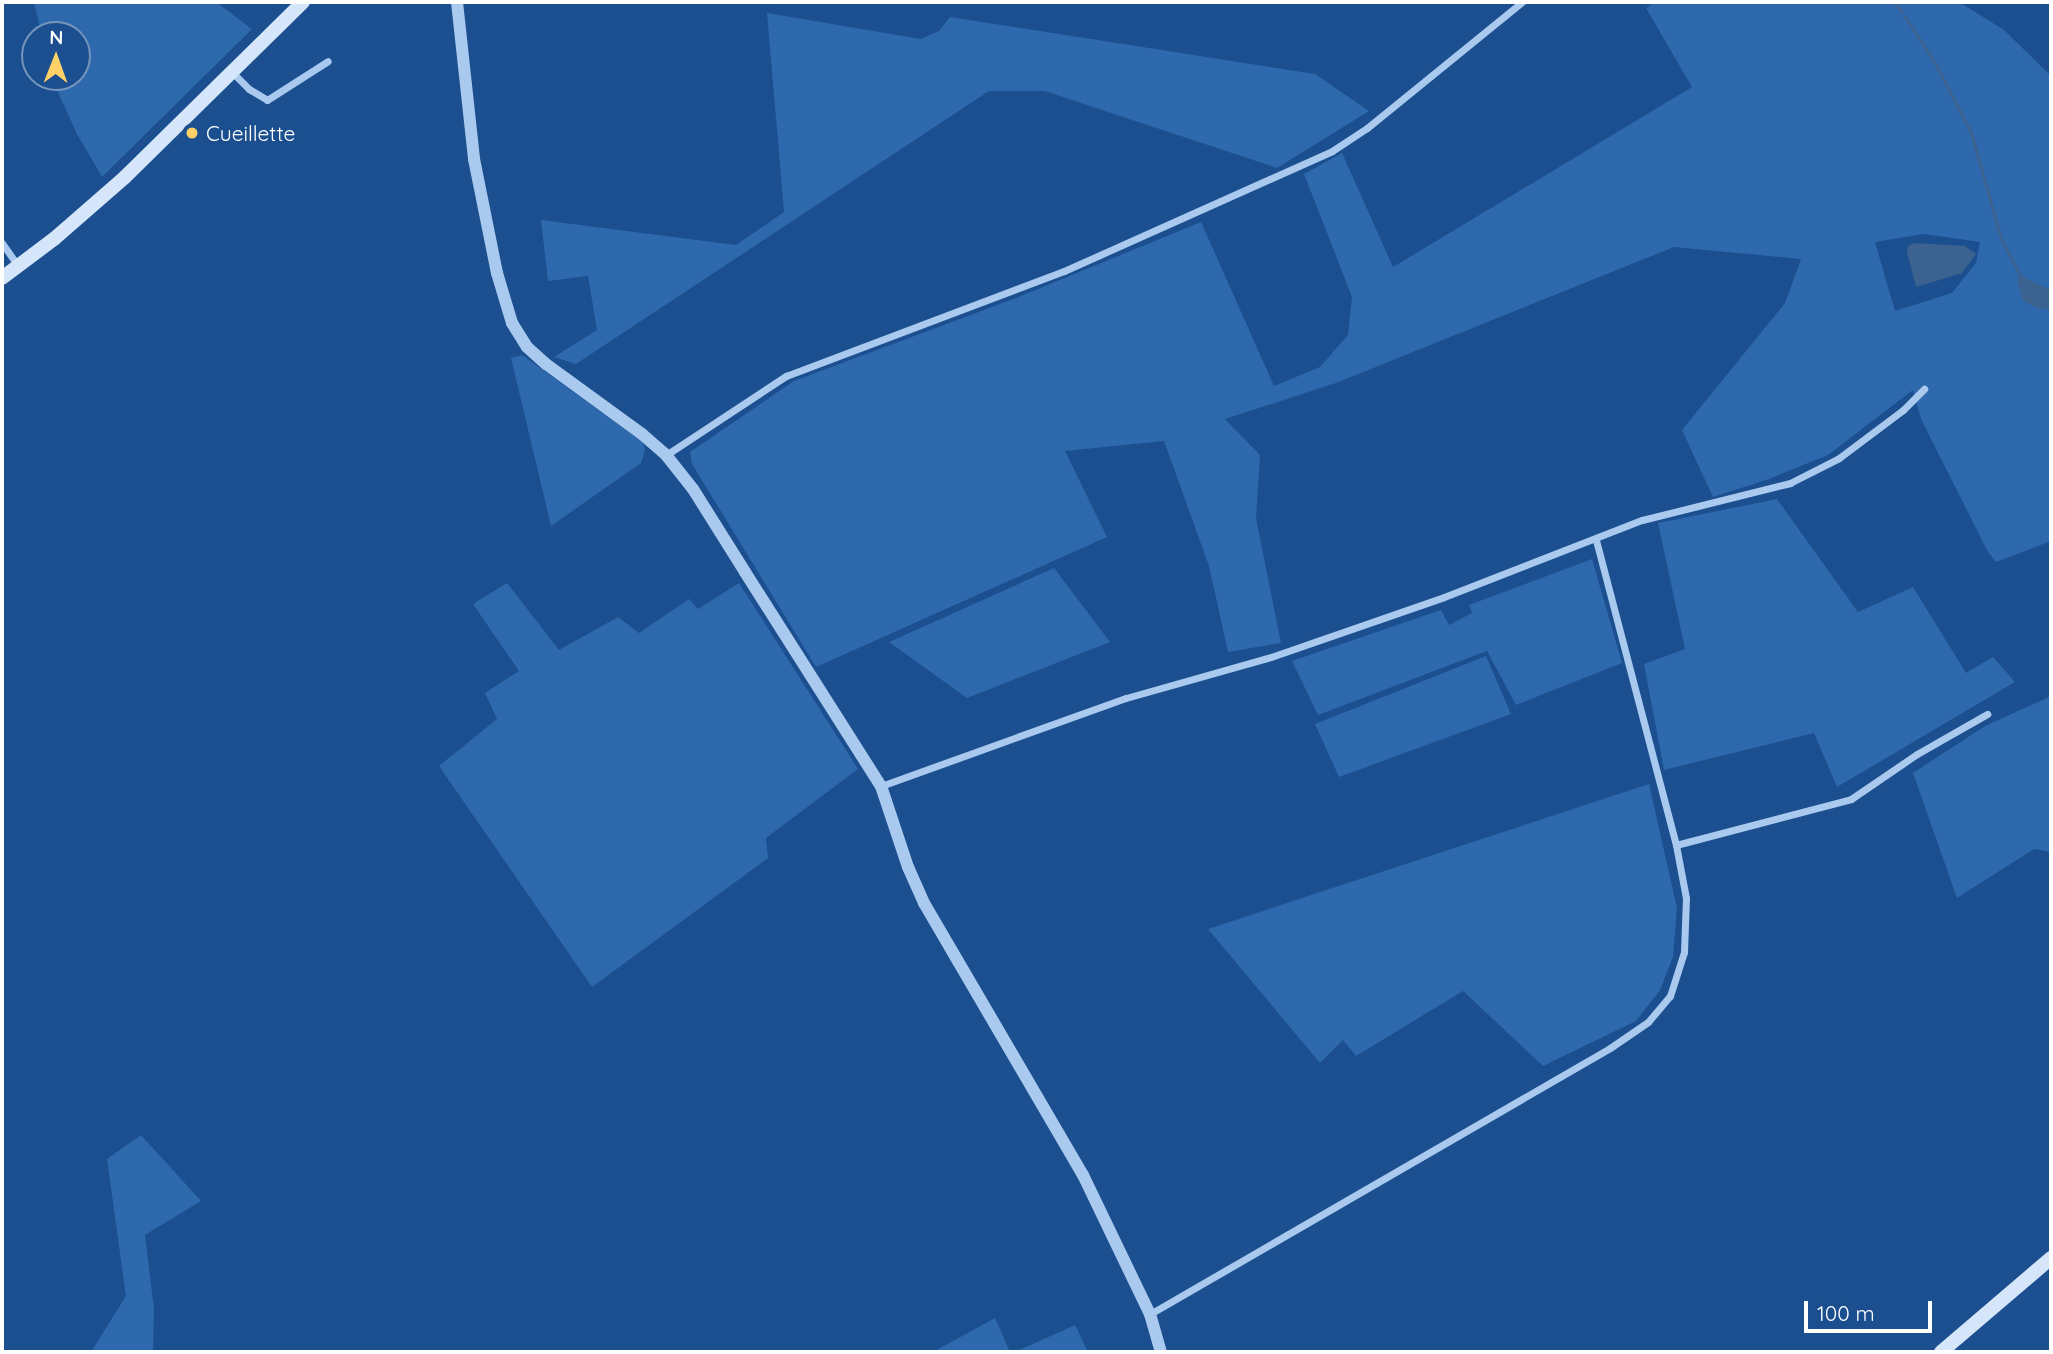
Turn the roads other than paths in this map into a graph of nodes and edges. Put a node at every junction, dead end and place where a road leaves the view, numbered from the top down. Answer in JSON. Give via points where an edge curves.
{"nodes":[{"id":1,"x":303,"y":2,"type":"edge"},
{"id":2,"x":457,"y":2,"type":"edge"},
{"id":3,"x":1522,"y":2,"type":"edge"},
{"id":4,"x":328,"y":61,"type":"dead end"},
{"id":5,"x":232,"y":71,"type":"junction"},
{"id":6,"x":2,"y":243,"type":"edge"},
{"id":7,"x":18,"y":266,"type":"junction"},
{"id":8,"x":2,"y":278,"type":"edge"},
{"id":9,"x":1924,"y":389,"type":"dead end"},
{"id":10,"x":666,"y":455,"type":"junction"},
{"id":11,"x":1596,"y":539,"type":"junction"},
{"id":12,"x":1987,"y":714,"type":"dead end"},
{"id":13,"x":881,"y":786,"type":"junction"},
{"id":14,"x":1676,"y":845,"type":"junction"},
{"id":15,"x":2051,"y":1258,"type":"edge"},
{"id":16,"x":1150,"y":1314,"type":"junction"},
{"id":17,"x":1161,"y":1352,"type":"edge"},
{"id":18,"x":1941,"y":1352,"type":"edge"}],
"edges":[{"from":1,"to":5,"type":"main road"},
{"from":2,"to":10,"type":"street","via":[[474,159],[512,324],[546,364]]},
{"from":3,"to":10,"type":"street","via":[[1332,151],[1064,271],[786,376]]},
{"from":4,"to":5,"type":"street","via":[[267,100]]},
{"from":5,"to":7,"type":"main road","via":[[115,186]]},
{"from":6,"to":7,"type":"street"},
{"from":7,"to":8,"type":"main road"},
{"from":9,"to":11,"type":"street","via":[[1839,458],[1790,483],[1642,520]]},
{"from":10,"to":13,"type":"street","via":[[693,489]]},
{"from":11,"to":13,"type":"street","via":[[1431,602],[1126,698]]},
{"from":11,"to":14,"type":"street"},
{"from":12,"to":14,"type":"street","via":[[1851,799]]},
{"from":13,"to":16,"type":"street","via":[[925,903],[1077,1164]]},
{"from":14,"to":16,"type":"street","via":[[1686,898],[1686,939],[1674,988],[1648,1022]]},
{"from":15,"to":18,"type":"main road"},
{"from":16,"to":17,"type":"street"}]}
